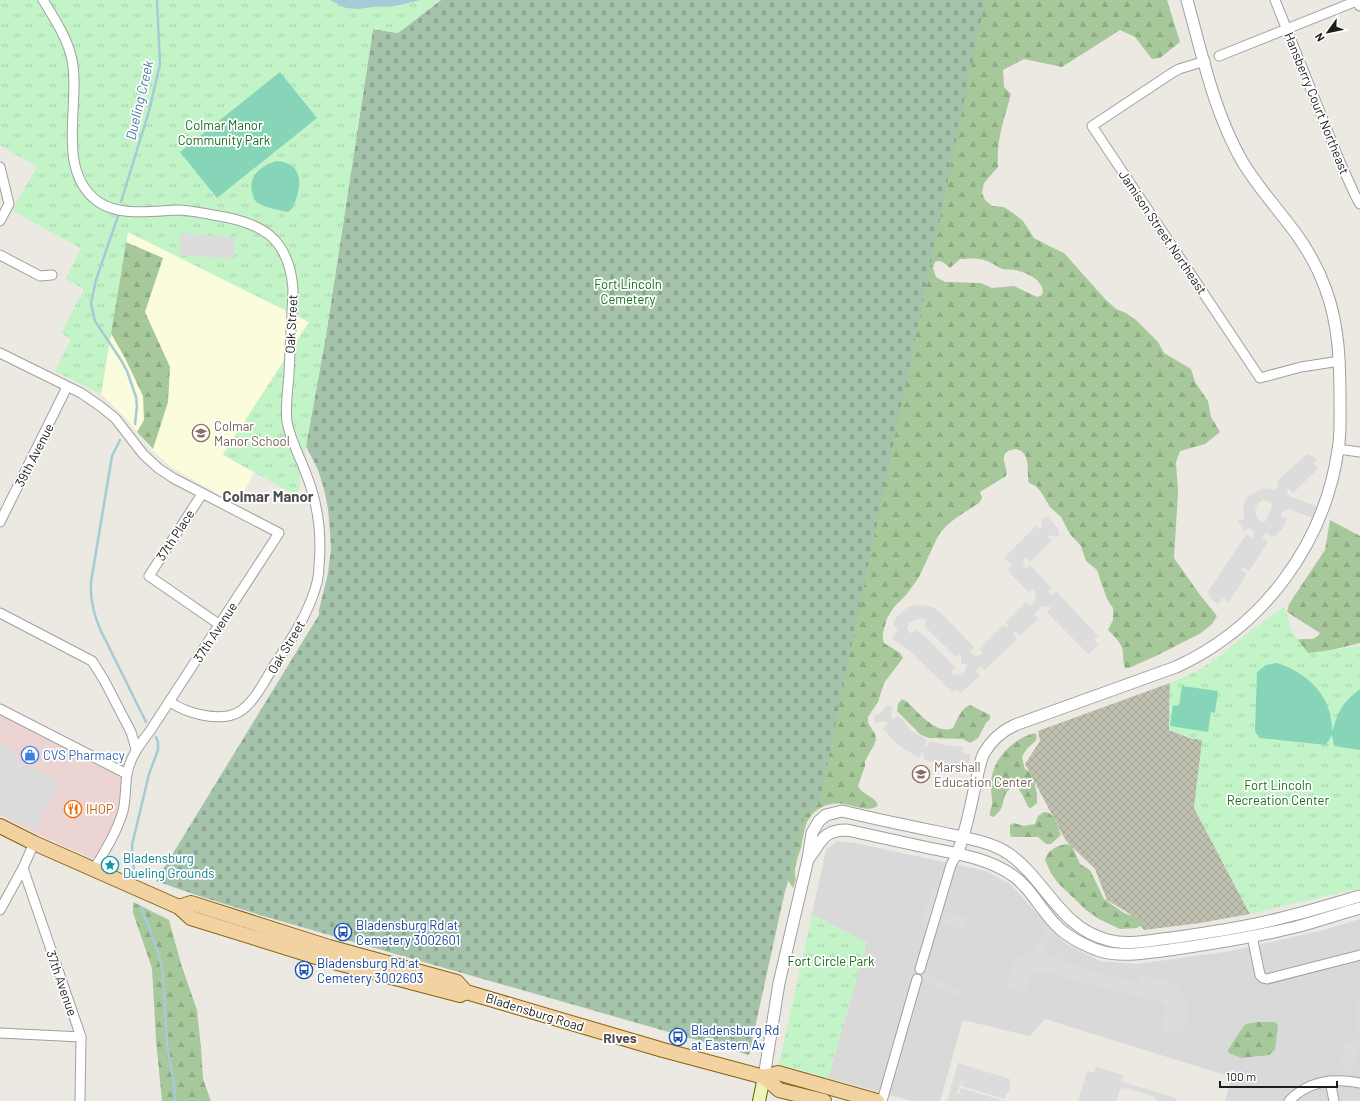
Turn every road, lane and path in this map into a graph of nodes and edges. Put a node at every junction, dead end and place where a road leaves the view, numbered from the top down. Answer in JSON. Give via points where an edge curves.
{"nodes":[{"id":1,"x":43,"y":0,"type":"edge"},
{"id":2,"x":1187,"y":0,"type":"edge"},
{"id":3,"x":1276,"y":0,"type":"edge"},
{"id":4,"x":1358,"y":0,"type":"edge"},
{"id":5,"x":1360,"y":5,"type":"edge"},
{"id":6,"x":1287,"y":29,"type":"junction"},
{"id":7,"x":1219,"y":56,"type":"dead end"},
{"id":8,"x":1205,"y":62,"type":"junction"},
{"id":9,"x":0,"y":167,"type":"edge"},
{"id":10,"x":1360,"y":204,"type":"edge"},
{"id":11,"x":2,"y":218,"type":"edge"},
{"id":12,"x":0,"y":255,"type":"edge"},
{"id":13,"x":52,"y":275,"type":"dead end"},
{"id":14,"x":0,"y":353,"type":"edge"},
{"id":15,"x":1340,"y":361,"type":"junction"},
{"id":16,"x":67,"y":387,"type":"junction"},
{"id":17,"x":1338,"y":450,"type":"junction"},
{"id":18,"x":1360,"y":452,"type":"edge"},
{"id":19,"x":202,"y":494,"type":"junction"},
{"id":20,"x":0,"y":522,"type":"edge"},
{"id":21,"x":0,"y":613,"type":"edge"},
{"id":22,"x":220,"y":625,"type":"junction"},
{"id":23,"x":170,"y":702,"type":"junction"},
{"id":24,"x":0,"y":709,"type":"edge"},
{"id":25,"x":136,"y":749,"type":"junction"},
{"id":26,"x":127,"y":774,"type":"junction"},
{"id":27,"x":0,"y":826,"type":"edge"},
{"id":28,"x":964,"y":838,"type":"junction"},
{"id":29,"x":34,"y":843,"type":"junction"},
{"id":30,"x":957,"y":854,"type":"junction"},
{"id":31,"x":808,"y":859,"type":"junction"},
{"id":32,"x":23,"y":868,"type":"junction"},
{"id":33,"x":93,"y":870,"type":"junction"},
{"id":34,"x":1360,"y":896,"type":"edge"},
{"id":35,"x":1360,"y":908,"type":"edge"},
{"id":36,"x":0,"y":910,"type":"edge"},
{"id":37,"x":1252,"y":936,"type":"junction"},
{"id":38,"x":1360,"y":955,"type":"edge"},
{"id":39,"x":920,"y":969,"type":"dead end"},
{"id":40,"x":917,"y":979,"type":"dead end"},
{"id":41,"x":0,"y":1033,"type":"edge"},
{"id":42,"x":81,"y":1037,"type":"junction"},
{"id":43,"x":764,"y":1077,"type":"junction"},
{"id":44,"x":1330,"y":1081,"type":"junction"},
{"id":45,"x":1360,"y":1084,"type":"edge"},
{"id":46,"x":846,"y":1097,"type":"edge"},
{"id":47,"x":80,"y":1101,"type":"edge"},
{"id":48,"x":759,"y":1101,"type":"edge"},
{"id":49,"x":824,"y":1101,"type":"edge"},
{"id":50,"x":877,"y":1101,"type":"edge"},
{"id":51,"x":882,"y":1101,"type":"edge"},
{"id":52,"x":1289,"y":1101,"type":"edge"},
{"id":53,"x":1334,"y":1101,"type":"edge"}],
"edges":[{"from":1,"to":23,"type":"street","name":"Oak Street","via":[[66,42],[72,59],[72,138],[79,176],[92,196],[112,208],[123,210],[192,211],[239,219],[261,229],[280,246],[292,277],[294,289],[287,423],[310,483],[317,512],[319,568],[313,597],[297,630],[263,683],[238,712],[232,715],[207,716],[185,710]]},
{"from":2,"to":8,"type":"street"},
{"from":3,"to":6,"type":"street","name":"Hansberry Court Northeast"},
{"from":4,"to":5,"type":"street"},
{"from":4,"to":6,"type":"street"},
{"from":6,"to":7,"type":"street"},
{"from":6,"to":10,"type":"street","name":"Hansberry Court Northeast","via":[[1340,162]]},
{"from":8,"to":15,"type":"street","via":[[1216,103],[1235,148],[1256,182],[1300,239],[1319,272],[1335,319]]},
{"from":8,"to":15,"type":"street","name":"Jamison Street Northeast","via":[[1179,69],[1092,126],[1260,378],[1301,367]]},
{"from":9,"to":11,"type":"street","via":[[9,204]]},
{"from":12,"to":13,"type":"street","via":[[40,276]]},
{"from":14,"to":16,"type":"street"},
{"from":15,"to":17,"type":"street"},
{"from":16,"to":19,"type":"street","via":[[81,393],[115,418],[143,454],[158,468]]},
{"from":16,"to":20,"type":"street","name":"39th Avenue"},
{"from":17,"to":18,"type":"street"},
{"from":17,"to":28,"type":"street","via":[[1327,498],[1312,534],[1290,573],[1261,607],[1228,637],[1185,663],[1016,725],[1002,733],[992,742],[982,759]]},
{"from":19,"to":22,"type":"street","name":"37th Place","via":[[149,576]]},
{"from":19,"to":22,"type":"street","name":"37th Avenue","via":[[279,533]]},
{"from":21,"to":25,"type":"street","via":[[92,660],[131,732]]},
{"from":22,"to":23,"type":"street","name":"37th Avenue"},
{"from":23,"to":25,"type":"street","name":"37th Avenue"},
{"from":24,"to":26,"type":"street"},
{"from":25,"to":26,"type":"street","name":"37th Avenue"},
{"from":26,"to":33,"type":"street","name":"37th Avenue","via":[[123,812],[101,859]]},
{"from":27,"to":29,"type":"main road","name":"Bladensburg Road"},
{"from":28,"to":30,"type":"street"},
{"from":28,"to":31,"type":"street","via":[[842,811],[826,815],[819,821],[812,833]]},
{"from":28,"to":34,"type":"street","via":[[1008,853],[1029,872],[1064,915],[1085,931],[1109,941],[1136,942],[1254,924]]},
{"from":29,"to":32,"type":"street"},
{"from":29,"to":33,"type":"main road","name":"Bladensburg Road"},
{"from":30,"to":31,"type":"street","via":[[837,830],[821,840]]},
{"from":30,"to":37,"type":"street","via":[[994,865],[1014,876],[1056,925],[1097,950],[1114,954],[1140,953]]},
{"from":30,"to":39,"type":"street","via":[[951,865]]},
{"from":31,"to":43,"type":"street","via":[[779,983]]},
{"from":32,"to":36,"type":"street"},
{"from":32,"to":42,"type":"street","name":"37th Avenue"},
{"from":33,"to":43,"type":"main road","name":"Bladensburg Road","via":[[179,906],[191,903],[329,947],[457,982],[466,992]]},
{"from":35,"to":37,"type":"street","via":[[1296,927]]},
{"from":37,"to":38,"type":"street","via":[[1260,975],[1263,978]]},
{"from":40,"to":51,"type":"street"},
{"from":41,"to":42,"type":"street"},
{"from":42,"to":47,"type":"street","name":"37th Avenue"},
{"from":43,"to":46,"type":"main road","via":[[778,1073]]},
{"from":43,"to":48,"type":"main road"},
{"from":43,"to":49,"type":"main road","via":[[779,1090]]},
{"from":44,"to":45,"type":"street"},
{"from":44,"to":52,"type":"street","via":[[1304,1089]]},
{"from":44,"to":53,"type":"street"},
{"from":46,"to":50,"type":"main road"}]}
